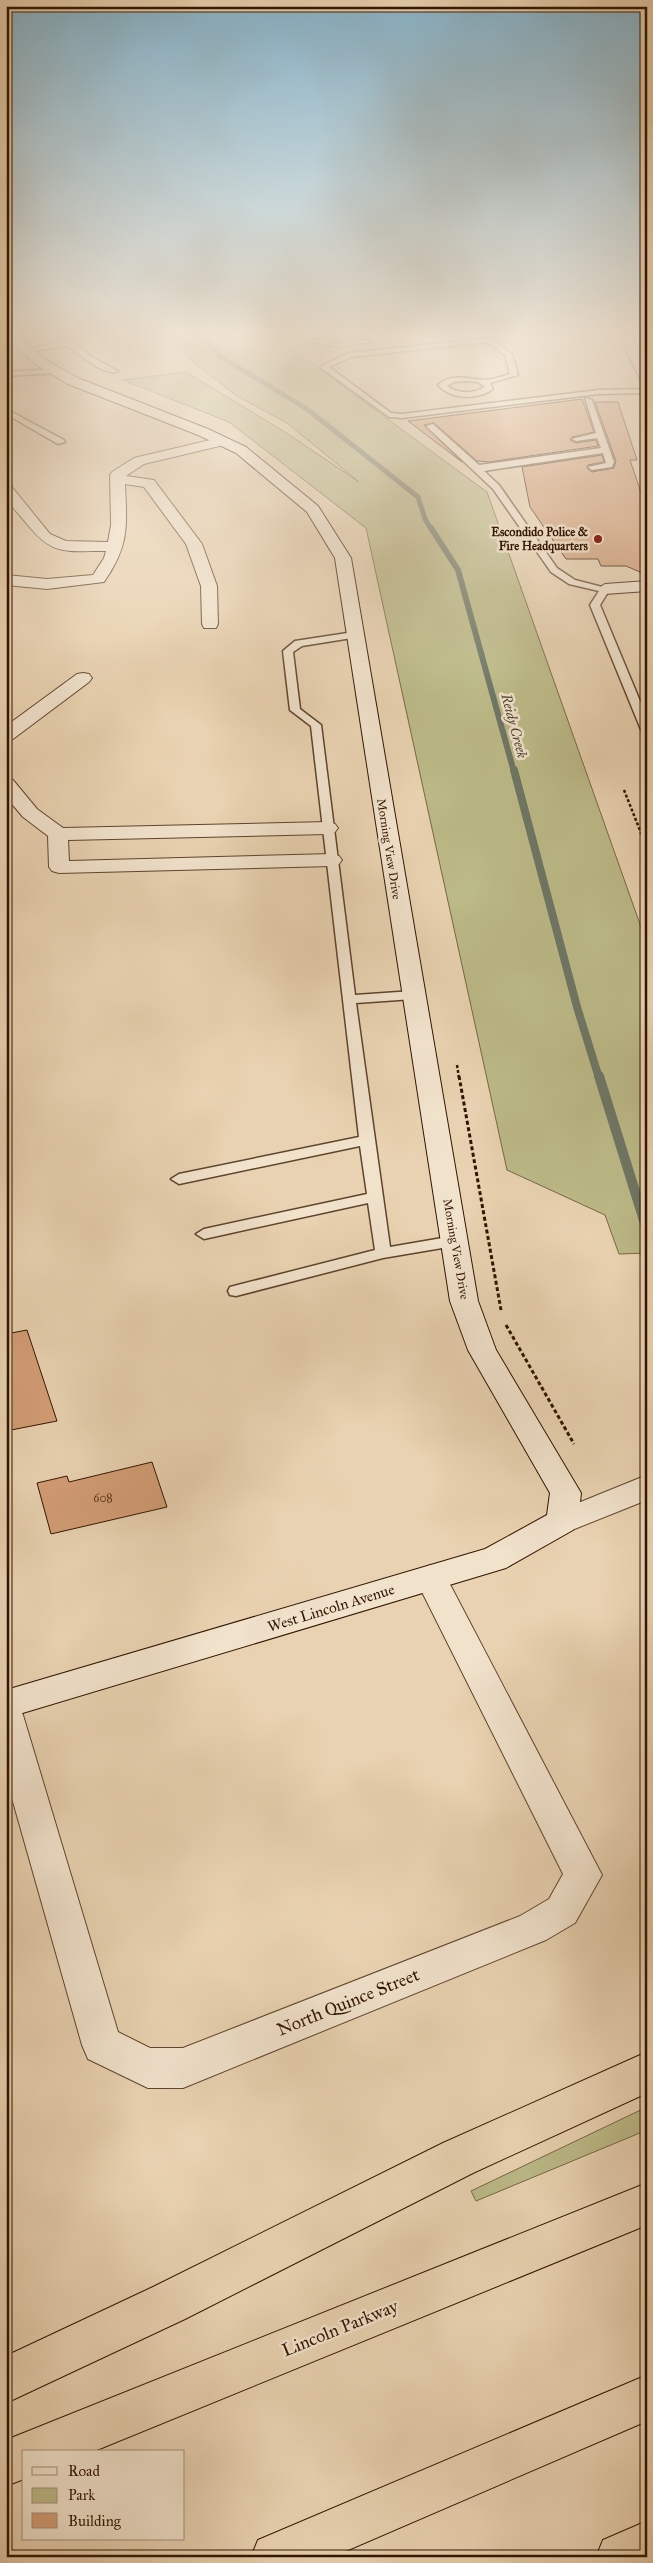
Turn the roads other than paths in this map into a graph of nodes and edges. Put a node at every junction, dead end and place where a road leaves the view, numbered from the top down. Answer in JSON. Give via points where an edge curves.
{"nodes":[{"id":1,"x":163,"y":456,"type":"edge"},
{"id":2,"x":249,"y":456,"type":"edge"},
{"id":3,"x":463,"y":456,"type":"edge"},
{"id":4,"x":566,"y":456,"type":"edge"},
{"id":5,"x":608,"y":456,"type":"edge"},
{"id":6,"x":592,"y":467,"type":"dead end"},
{"id":7,"x":477,"y":468,"type":"junction"},
{"id":8,"x":550,"y":468,"type":"dead end"},
{"id":9,"x":117,"y":479,"type":"junction"},
{"id":10,"x":6,"y":490,"type":"edge"},
{"id":11,"x":115,"y":547,"type":"junction"},
{"id":12,"x":6,"y":580,"type":"edge"},
{"id":13,"x":647,"y":586,"type":"edge"},
{"id":14,"x":605,"y":589,"type":"junction"},
{"id":15,"x":210,"y":624,"type":"dead end"},
{"id":16,"x":354,"y":635,"type":"junction"},
{"id":17,"x":84,"y":678,"type":"dead end"},
{"id":18,"x":647,"y":732,"type":"edge"},
{"id":19,"x":6,"y":735,"type":"edge"},
{"id":20,"x":6,"y":784,"type":"edge"},
{"id":21,"x":328,"y":828,"type":"junction"},
{"id":22,"x":58,"y":834,"type":"junction"},
{"id":23,"x":332,"y":860,"type":"junction"},
{"id":24,"x":413,"y":995,"type":"junction"},
{"id":25,"x":348,"y":1000,"type":"junction"},
{"id":26,"x":366,"y":1140,"type":"junction"},
{"id":27,"x":179,"y":1179,"type":"dead end"},
{"id":28,"x":374,"y":1197,"type":"junction"},
{"id":29,"x":204,"y":1234,"type":"dead end"},
{"id":30,"x":454,"y":1241,"type":"junction"},
{"id":31,"x":383,"y":1253,"type":"junction"},
{"id":32,"x":236,"y":1291,"type":"dead end"},
{"id":33,"x":647,"y":1487,"type":"edge"},
{"id":34,"x":562,"y":1522,"type":"junction"},
{"id":35,"x":431,"y":1578,"type":"junction"},
{"id":36,"x":6,"y":1704,"type":"edge"},
{"id":37,"x":6,"y":1715,"type":"edge"},
{"id":38,"x":647,"y":2072,"type":"edge"},
{"id":39,"x":647,"y":2204,"type":"edge"},
{"id":40,"x":6,"y":2380,"type":"edge"},
{"id":41,"x":647,"y":2398,"type":"edge"},
{"id":42,"x":39,"y":2450,"type":"edge"},
{"id":43,"x":22,"y":2457,"type":"edge"},
{"id":44,"x":6,"y":2463,"type":"edge"},
{"id":45,"x":647,"y":2545,"type":"edge"},
{"id":46,"x":275,"y":2557,"type":"edge"},
{"id":47,"x":620,"y":2557,"type":"edge"}],
"edges":[{"from":1,"to":9,"type":"street","via":[[139,461],[117,475]]},
{"from":2,"to":16,"type":"street","name":"Morning View Drive","via":[[318,515],[343,558]]},
{"from":3,"to":7,"type":"lane"},
{"from":4,"to":7,"type":"lane"},
{"from":5,"to":6,"type":"lane","via":[[608,465]]},
{"from":7,"to":8,"type":"lane"},
{"from":7,"to":14,"type":"lane","via":[[496,487],[554,570],[572,582]]},
{"from":9,"to":11,"type":"street","via":[[119,525]]},
{"from":9,"to":15,"type":"street","via":[[149,483],[194,544],[209,586]]},
{"from":10,"to":11,"type":"street","via":[[45,537],[63,546]]},
{"from":11,"to":12,"type":"street","via":[[112,558],[98,579],[47,584]]},
{"from":13,"to":14,"type":"street"},
{"from":14,"to":18,"type":"lane","via":[[595,605]]},
{"from":16,"to":21,"type":"lane","via":[[299,642],[288,651],[295,710],[316,725]]},
{"from":16,"to":24,"type":"street","name":"Morning View Drive"},
{"from":17,"to":19,"type":"street"},
{"from":20,"to":22,"type":"street","via":[[30,813]]},
{"from":21,"to":22,"type":"street"},
{"from":21,"to":23,"type":"lane"},
{"from":22,"to":23,"type":"street","via":[[59,867]]},
{"from":23,"to":25,"type":"lane"},
{"from":24,"to":25,"type":"lane"},
{"from":24,"to":30,"type":"street","name":"Morning View Drive"},
{"from":25,"to":26,"type":"lane"},
{"from":26,"to":27,"type":"lane"},
{"from":26,"to":28,"type":"lane"},
{"from":28,"to":29,"type":"lane"},
{"from":28,"to":31,"type":"lane"},
{"from":30,"to":31,"type":"lane"},
{"from":30,"to":34,"type":"street","name":"Morning View Drive","via":[[464,1301],[482,1350],[566,1493]]},
{"from":31,"to":32,"type":"lane"},
{"from":33,"to":34,"type":"street","name":"West Lincoln Avenue"},
{"from":34,"to":35,"type":"street","name":"West Lincoln Avenue","via":[[494,1559]]},
{"from":35,"to":36,"type":"street","name":"West Lincoln Avenue"},
{"from":35,"to":37,"type":"street","name":"North Quince Street","via":[[583,1875],[562,1912],[533,1928],[183,2068],[148,2068],[102,2045]]},
{"from":38,"to":40,"type":"highway","via":[[458,2158],[169,2303]]},
{"from":39,"to":42,"type":"highway","name":"Lincoln Parkway"},
{"from":41,"to":46,"type":"highway"},
{"from":43,"to":44,"type":"highway"},
{"from":45,"to":47,"type":"highway"}]}
